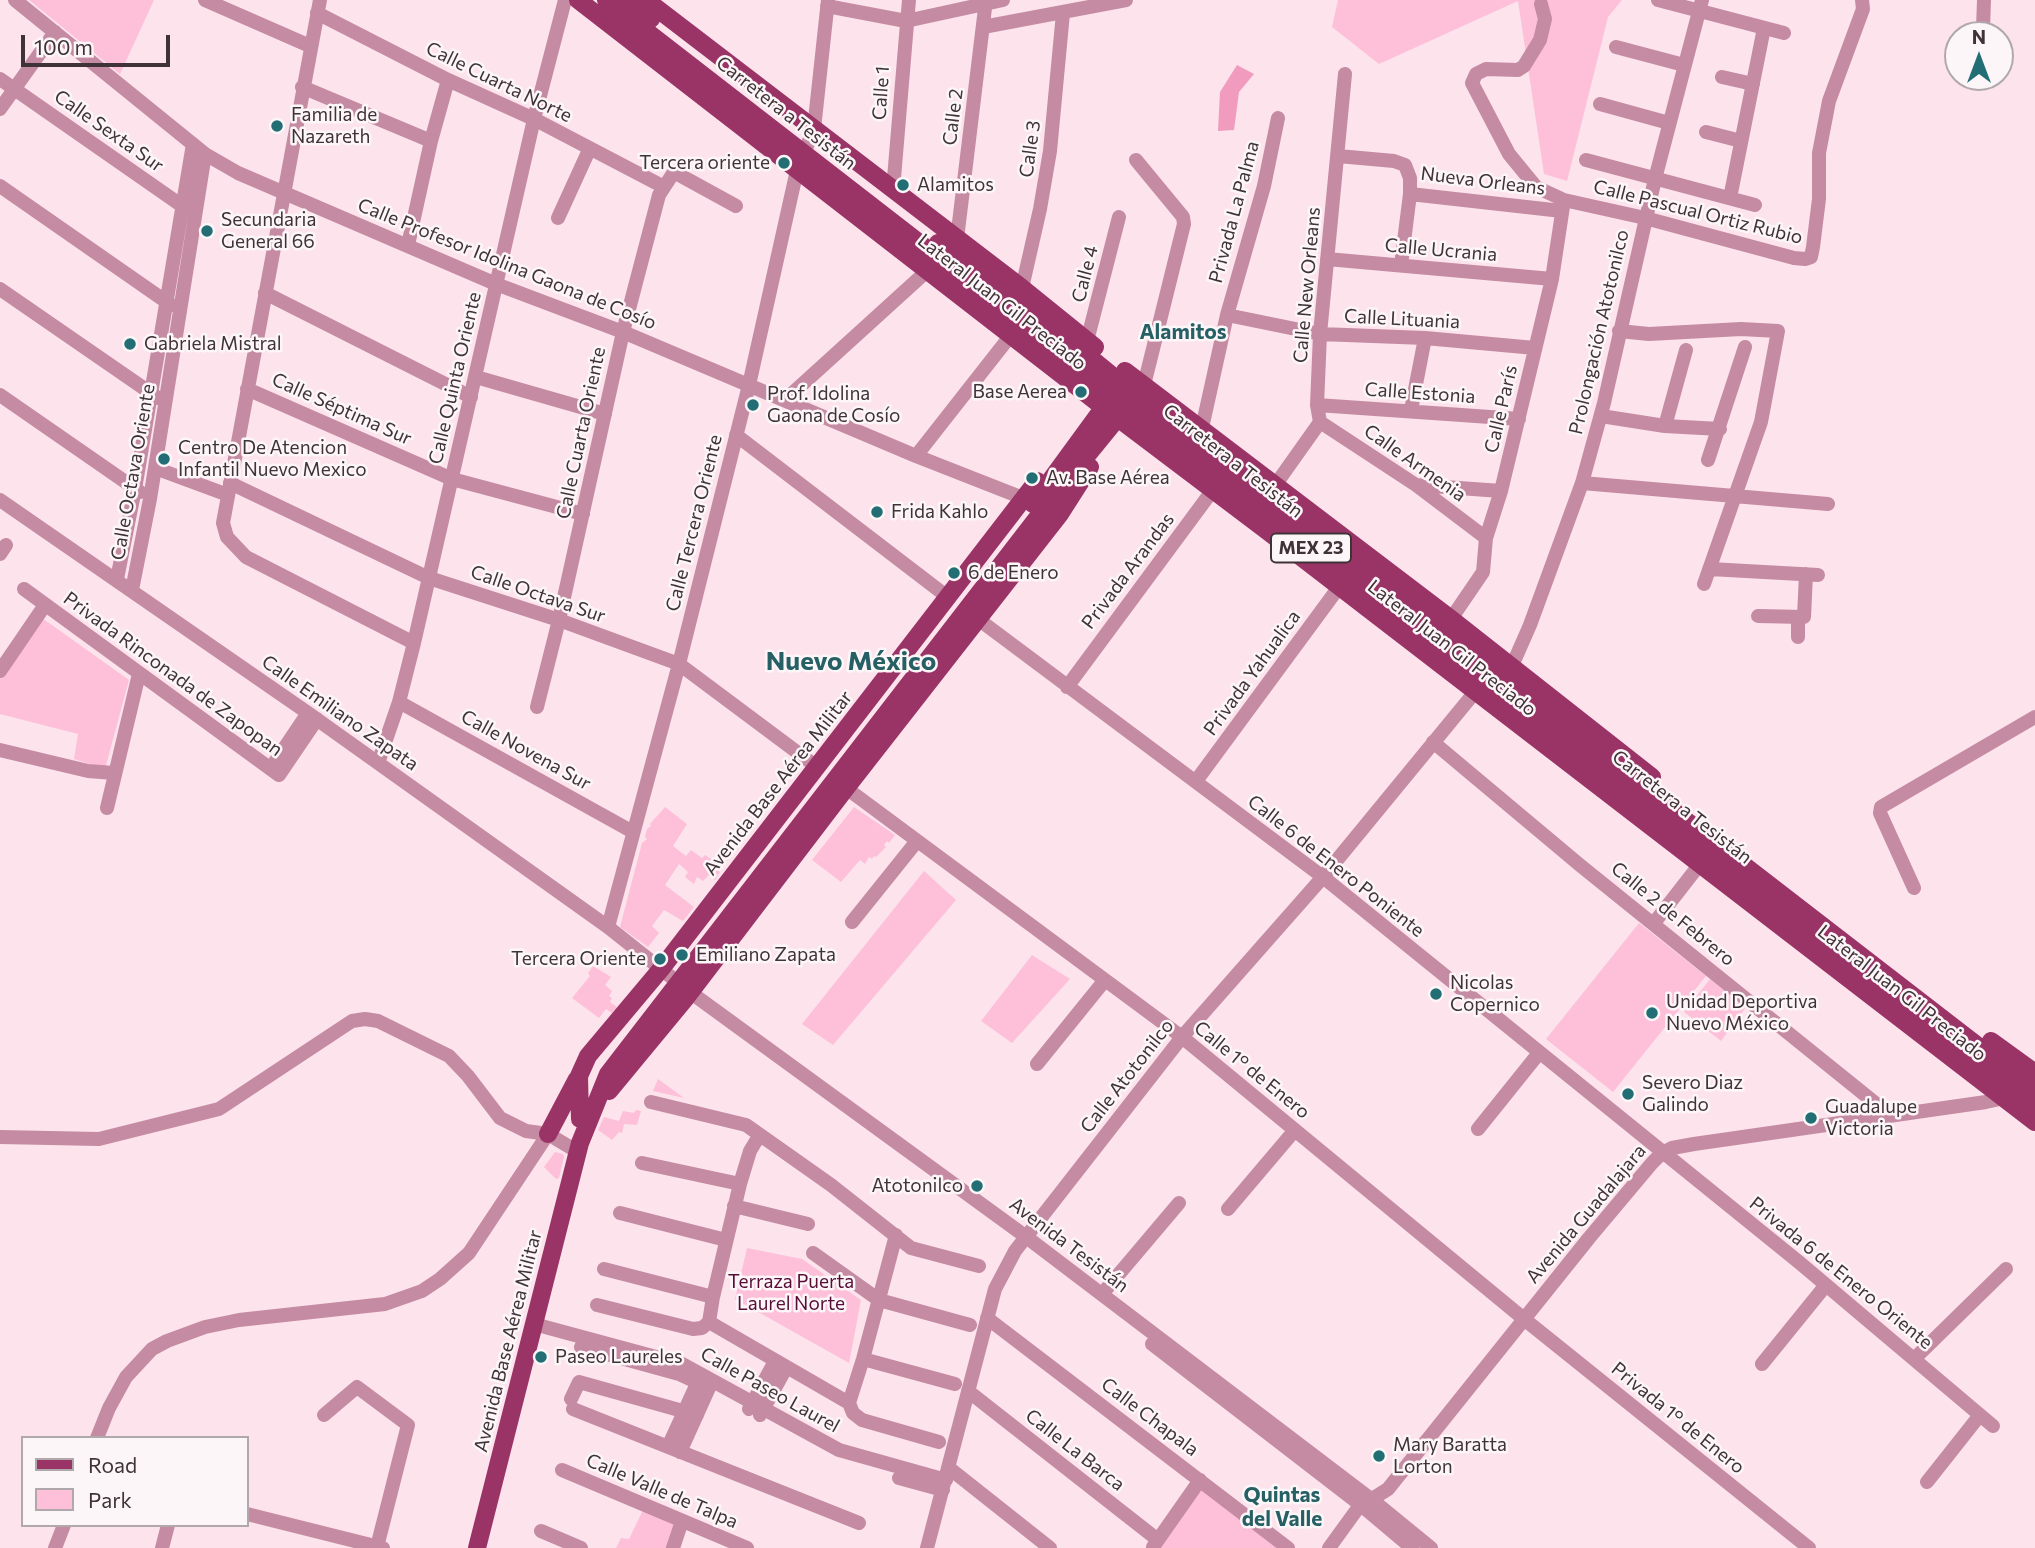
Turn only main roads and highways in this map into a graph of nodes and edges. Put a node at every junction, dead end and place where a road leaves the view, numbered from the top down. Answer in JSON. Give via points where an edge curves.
{"nodes":[{"id":1,"x":578,"y":0,"type":"edge"},
{"id":2,"x":606,"y":0,"type":"edge"},
{"id":3,"x":627,"y":0,"type":"edge"},
{"id":4,"x":646,"y":0,"type":"edge"},
{"id":5,"x":806,"y":149,"type":"junction"},
{"id":6,"x":1121,"y":398,"type":"junction"},
{"id":7,"x":1105,"y":436,"type":"junction"},
{"id":8,"x":1217,"y":484,"type":"junction"},
{"id":9,"x":1555,"y":745,"type":"junction"},
{"id":10,"x":671,"y":981,"type":"junction"},
{"id":11,"x":2035,"y":1073,"type":"edge"},
{"id":12,"x":579,"y":1076,"type":"junction"},
{"id":13,"x":2025,"y":1098,"type":"edge"},
{"id":14,"x":587,"y":1114,"type":"junction"},
{"id":15,"x":2035,"y":1122,"type":"edge"},
{"id":16,"x":548,"y":1134,"type":"road end"},
{"id":17,"x":477,"y":1548,"type":"edge"}],
"edges":[{"from":1,"to":5,"type":"main road","name":"Lateral Juan Gil Preciado"},
{"from":2,"to":5,"type":"main road","name":"Carretera a Tesistán","number":"MEX 23"},
{"from":3,"to":5,"type":"main road","name":"Carretera a Tesistán","number":"MEX 23"},
{"from":4,"to":5,"type":"main road","name":"Lateral Juan Gil Preciado"},
{"from":5,"to":6,"type":"main road","name":"Carretera a Tesistán","number":"MEX 23"},
{"from":5,"to":6,"type":"main road","name":"Lateral Juan Gil Preciado","via":[[927,271],[1011,335]]},
{"from":5,"to":6,"type":"main road","name":"Lateral Juan Gil Preciado","via":[[893,190],[1022,288],[1087,341]]},
{"from":6,"to":7,"type":"main road","name":"Avenida Base Aérea Militar"},
{"from":6,"to":8,"type":"main road","name":"Lateral Juan Gil Preciado"},
{"from":6,"to":10,"type":"main road","name":"Avenida Base Aérea Militar","via":[[966,593]]},
{"from":6,"to":10,"type":"main road","name":"Avenida Base Aérea Militar","via":[[1075,434],[1023,498],[817,767]]},
{"from":6,"to":11,"type":"main road","name":"Lateral Juan Gil Preciado","via":[[1202,428]]},
{"from":6,"to":13,"type":"main road","name":"Carretera a Tesistán","number":"MEX 23"},
{"from":7,"to":10,"type":"main road","name":"Avenida Base Aérea Militar"},
{"from":7,"to":10,"type":"main road","name":"Avenida Base Aérea Militar","via":[[1060,514],[846,788]]},
{"from":8,"to":9,"type":"main road","name":"Carretera a Tesistán","number":"MEX 23"},
{"from":8,"to":9,"type":"main road","name":"Lateral Juan Gil Preciado","via":[[1339,587],[1475,692]]},
{"from":9,"to":13,"type":"main road","name":"Carretera a Tesistán","number":"MEX 23"},
{"from":9,"to":13,"type":"main road","name":"Lateral Juan Gil Preciado","via":[[1700,864]]},
{"from":10,"to":12,"type":"main road","name":"Avenida Base Aérea Militar","via":[[589,1056]]},
{"from":10,"to":14,"type":"main road","name":"Avenida Base Aérea Militar","via":[[608,1074]]},
{"from":12,"to":14,"type":"main road","name":"Avenida Base Aérea Militar"},
{"from":12,"to":16,"type":"main road"},
{"from":13,"to":15,"type":"main road","name":"Lateral Juan Gil Preciado"},
{"from":14,"to":17,"type":"main road","name":"Avenida Base Aérea Militar"}]}
